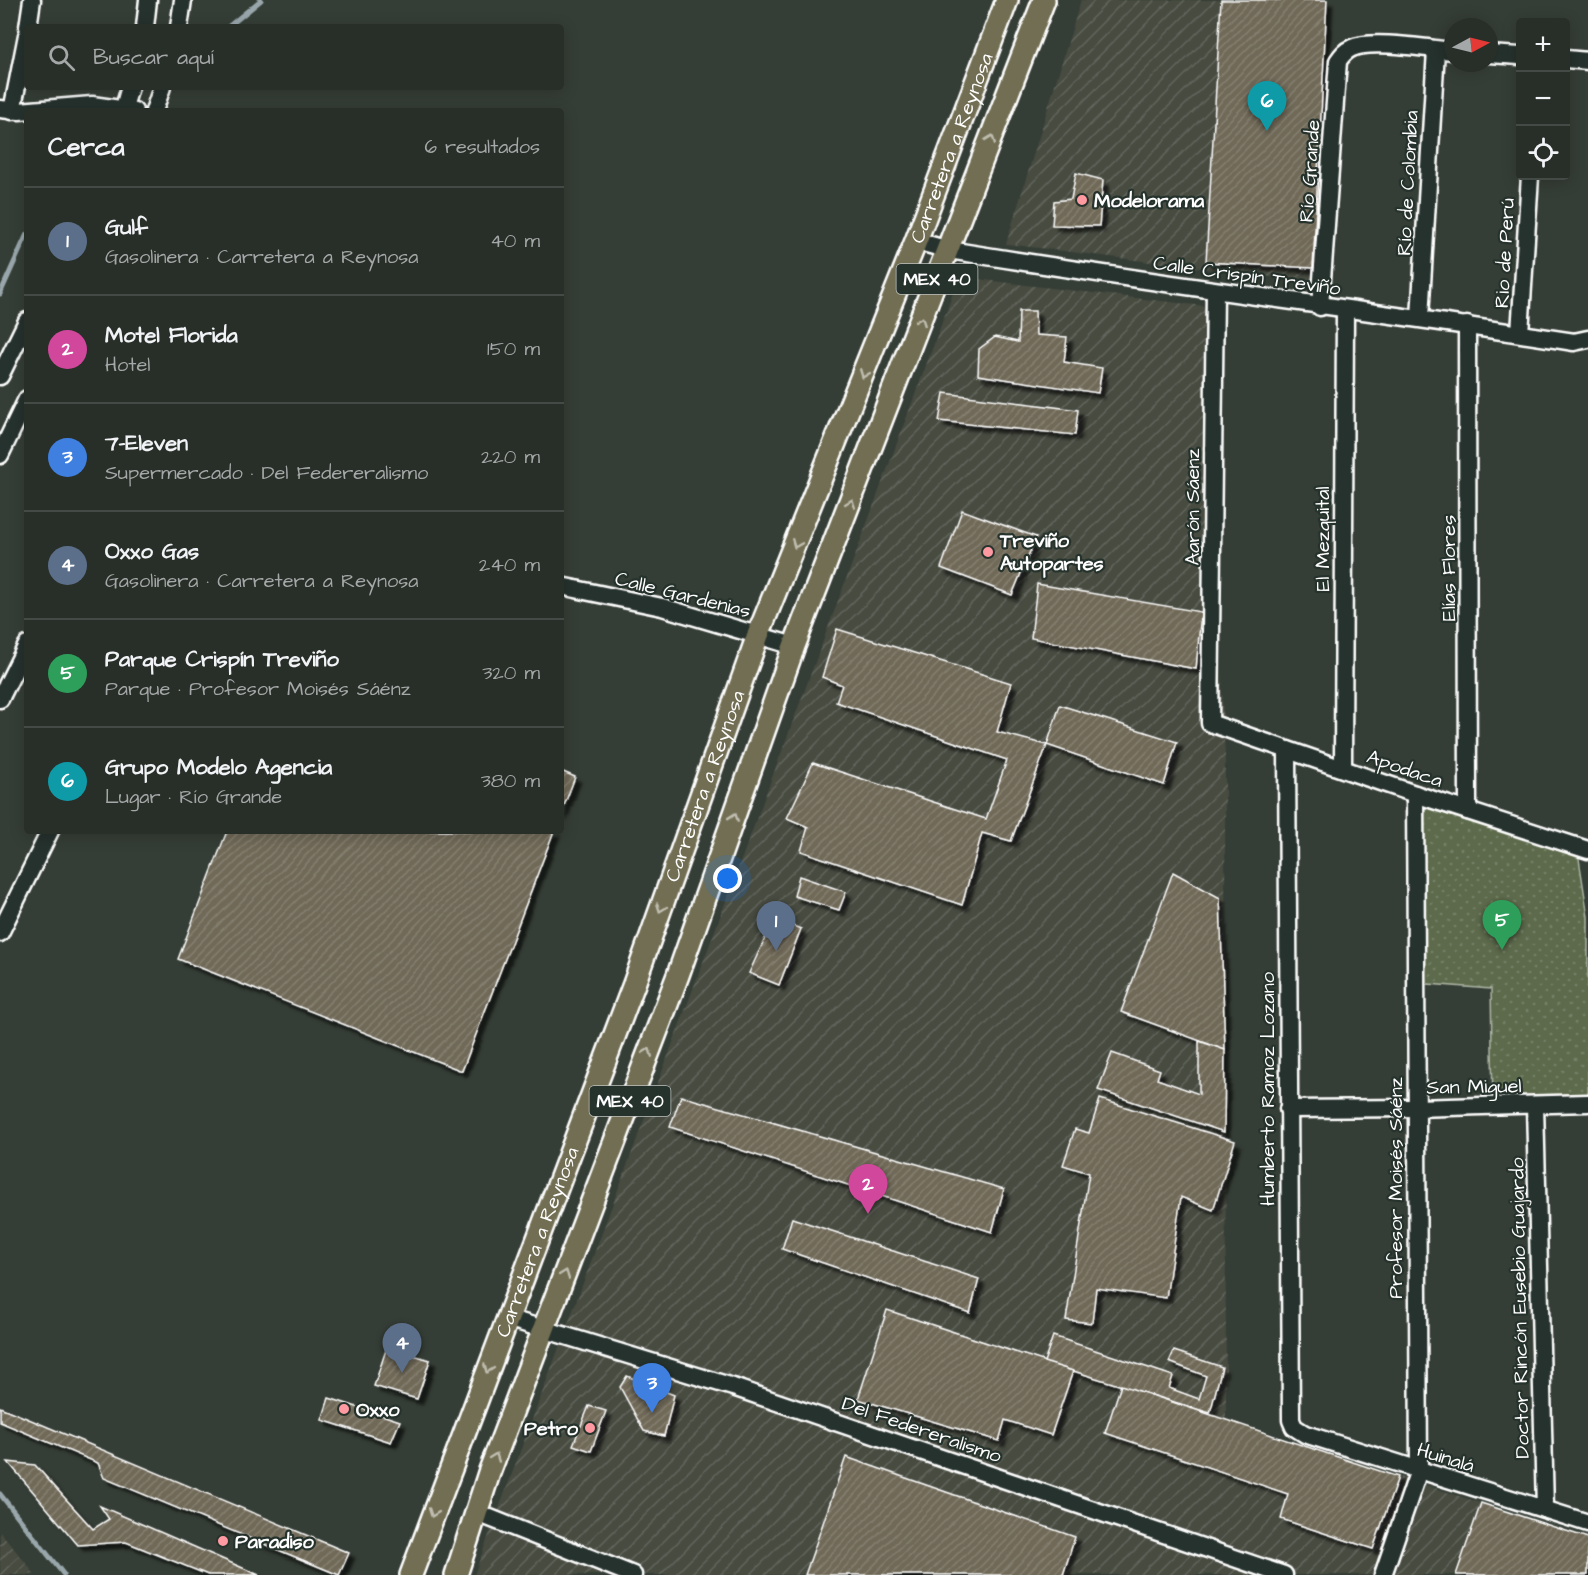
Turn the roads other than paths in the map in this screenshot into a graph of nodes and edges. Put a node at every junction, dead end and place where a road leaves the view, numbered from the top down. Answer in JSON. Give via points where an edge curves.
{"nodes":[{"id":1,"x":32,"y":0,"type":"edge"},
{"id":2,"x":148,"y":0,"type":"edge"},
{"id":3,"x":183,"y":0,"type":"edge"},
{"id":4,"x":1007,"y":0,"type":"edge"},
{"id":5,"x":1044,"y":0,"type":"edge"},
{"id":6,"x":28,"y":24,"type":"edge"},
{"id":7,"x":145,"y":24,"type":"edge"},
{"id":8,"x":179,"y":24,"type":"edge"},
{"id":9,"x":24,"y":45,"type":"edge"},
{"id":10,"x":1444,"y":50,"type":"edge"},
{"id":11,"x":1498,"y":55,"type":"edge"},
{"id":12,"x":1516,"y":56,"type":"edge"},
{"id":13,"x":1570,"y":59,"type":"edge"},
{"id":14,"x":1444,"y":61,"type":"edge"},
{"id":15,"x":1588,"y":61,"type":"edge"},
{"id":16,"x":130,"y":90,"type":"edge"},
{"id":17,"x":161,"y":90,"type":"edge"},
{"id":18,"x":40,"y":108,"type":"edge"},
{"id":19,"x":113,"y":108,"type":"edge"},
{"id":20,"x":127,"y":108,"type":"edge"},
{"id":21,"x":155,"y":108,"type":"edge"},
{"id":22,"x":24,"y":109,"type":"edge"},
{"id":23,"x":6,"y":110,"type":"edge"},
{"id":24,"x":1530,"y":180,"type":"edge"},
{"id":25,"x":916,"y":241,"type":"junction"},
{"id":26,"x":949,"y":250,"type":"junction"},
{"id":27,"x":1215,"y":291,"type":"junction"},
{"id":28,"x":1320,"y":306,"type":"junction"},
{"id":29,"x":1345,"y":310,"type":"junction"},
{"id":30,"x":1420,"y":318,"type":"junction"},
{"id":31,"x":1467,"y":325,"type":"junction"},
{"id":32,"x":24,"y":327,"type":"edge"},
{"id":33,"x":1521,"y":333,"type":"junction"},
{"id":34,"x":1583,"y":344,"type":"edge"},
{"id":35,"x":0,"y":376,"type":"edge"},
{"id":36,"x":24,"y":411,"type":"edge"},
{"id":37,"x":0,"y":455,"type":"edge"},
{"id":38,"x":564,"y":587,"type":"edge"},
{"id":39,"x":758,"y":635,"type":"junction"},
{"id":40,"x":794,"y":646,"type":"junction"},
{"id":41,"x":24,"y":651,"type":"edge"},
{"id":42,"x":0,"y":699,"type":"edge"},
{"id":43,"x":1210,"y":723,"type":"joint"},
{"id":44,"x":1287,"y":750,"type":"junction"},
{"id":45,"x":1343,"y":768,"type":"junction"},
{"id":46,"x":1415,"y":794,"type":"junction"},
{"id":47,"x":1468,"y":811,"type":"junction"},
{"id":48,"x":49,"y":834,"type":"edge"},
{"id":49,"x":1588,"y":850,"type":"edge"},
{"id":50,"x":0,"y":933,"type":"edge"},
{"id":51,"x":1588,"y":1103,"type":"edge"},
{"id":52,"x":1535,"y":1105,"type":"junction"},
{"id":53,"x":1288,"y":1108,"type":"junction"},
{"id":54,"x":1415,"y":1108,"type":"junction"},
{"id":55,"x":507,"y":1318,"type":"junction"},
{"id":56,"x":545,"y":1329,"type":"junction"},
{"id":57,"x":1294,"y":1427,"type":"joint"},
{"id":58,"x":1419,"y":1470,"type":"junction"},
{"id":59,"x":1545,"y":1509,"type":"junction"},
{"id":60,"x":475,"y":1512,"type":"junction"},
{"id":61,"x":1588,"y":1523,"type":"edge"},
{"id":62,"x":411,"y":1575,"type":"edge"},
{"id":63,"x":456,"y":1575,"type":"edge"},
{"id":64,"x":633,"y":1575,"type":"edge"},
{"id":65,"x":1284,"y":1575,"type":"edge"},
{"id":66,"x":1383,"y":1575,"type":"edge"}],
"edges":[{"from":1,"to":6,"type":"street"},
{"from":2,"to":7,"type":"street"},
{"from":3,"to":8,"type":"street"},
{"from":4,"to":25,"type":"main road","name":"Carretera a Reynosa","number":"MEX 40"},
{"from":26,"to":5,"type":"main road","name":"Carretera a Reynosa","number":"MEX 40","one_way":true},
{"from":9,"to":23,"type":"street"},
{"from":10,"to":28,"type":"street","name":"Río Grande","via":[[1368,44],[1354,46],[1338,60]]},
{"from":11,"to":12,"type":"street"},
{"from":13,"to":15,"type":"street"},
{"from":14,"to":30,"type":"street","name":"Río de Colombia"},
{"from":16,"to":20,"type":"street"},
{"from":17,"to":21,"type":"street"},
{"from":18,"to":19,"type":"street"},
{"from":22,"to":23,"type":"street"},
{"from":24,"to":33,"type":"street","name":"Rio de Perú"},
{"from":25,"to":26,"type":"street","name":"Calle Crispín Treviño"},
{"from":25,"to":39,"type":"main road","name":"Carretera a Reynosa","number":"MEX 40","one_way":true},
{"from":26,"to":27,"type":"street","name":"Calle Crispín Treviño"},
{"from":40,"to":26,"type":"main road","name":"Carretera a Reynosa","number":"MEX 40","one_way":true},
{"from":27,"to":28,"type":"street","name":"Calle Crispín Treviño"},
{"from":27,"to":43,"type":"street","name":"Aarón Sáenz"},
{"from":28,"to":29,"type":"street","name":"Calle Crispín Treviño"},
{"from":29,"to":30,"type":"street","name":"Calle Crispín Treviño"},
{"from":29,"to":45,"type":"street","name":"El Mezquital"},
{"from":30,"to":31,"type":"street","name":"Calle Crispín Treviño"},
{"from":31,"to":33,"type":"street","name":"Calle Crispín Treviño"},
{"from":31,"to":47,"type":"street","name":"Elías Flores"},
{"from":32,"to":35,"type":"street"},
{"from":33,"to":34,"type":"street","name":"Calle Crispín Treviño"},
{"from":36,"to":37,"type":"street"},
{"from":38,"to":39,"type":"street","name":"Calle Gardenias","via":[[662,607]]},
{"from":39,"to":40,"type":"street","name":"Calle Gardenias"},
{"from":39,"to":55,"type":"main road","name":"Carretera a Reynosa","number":"MEX 40","one_way":true,"via":[[634,984]]},
{"from":56,"to":40,"type":"main road","name":"Carretera a Reynosa","number":"MEX 40","one_way":true,"via":[[678,975]]},
{"from":41,"to":42,"type":"street"},
{"from":43,"to":44,"type":"street","name":"Apodaca"},
{"from":44,"to":45,"type":"street","name":"Apodaca"},
{"from":44,"to":53,"type":"street","name":"Humberto Ramoz Lozano"},
{"from":45,"to":46,"type":"street","name":"Apodaca"},
{"from":46,"to":47,"type":"street","name":"Apodaca"},
{"from":46,"to":54,"type":"street","name":"Profesor Moisés Sáénz"},
{"from":47,"to":49,"type":"street","name":"Apodaca"},
{"from":48,"to":50,"type":"street"},
{"from":51,"to":52,"type":"street","name":"San Miguel"},
{"from":52,"to":54,"type":"street","name":"San Miguel"},
{"from":52,"to":59,"type":"street","name":"Doctor Rincón Eusebio Guajardo"},
{"from":53,"to":54,"type":"street","name":"San Miguel"},
{"from":53,"to":57,"type":"street","name":"Humberto Ramoz Lozano","via":[[1290,1411]]},
{"from":54,"to":58,"type":"street","name":"Profesor Moisés Sáénz"},
{"from":55,"to":56,"type":"street","name":"Del Federeralismo"},
{"from":55,"to":62,"type":"main road","name":"Carretera a Reynosa","number":"MEX 40","one_way":true},
{"from":60,"to":56,"type":"main road","name":"Carretera a Reynosa","number":"MEX 40","one_way":true},
{"from":56,"to":65,"type":"street","name":"Del Federeralismo","via":[[743,1390]]},
{"from":57,"to":58,"type":"street","name":"Huinalá","via":[[1305,1434]]},
{"from":58,"to":59,"type":"street","name":"Huinalá"},
{"from":58,"to":66,"type":"street","name":"Profesor Moisés Sáénz"},
{"from":59,"to":61,"type":"street","name":"Huinalá"},
{"from":60,"to":63,"type":"main road","name":"Carretera a Reynosa","number":"MEX 40"},
{"from":60,"to":64,"type":"street"}]}
